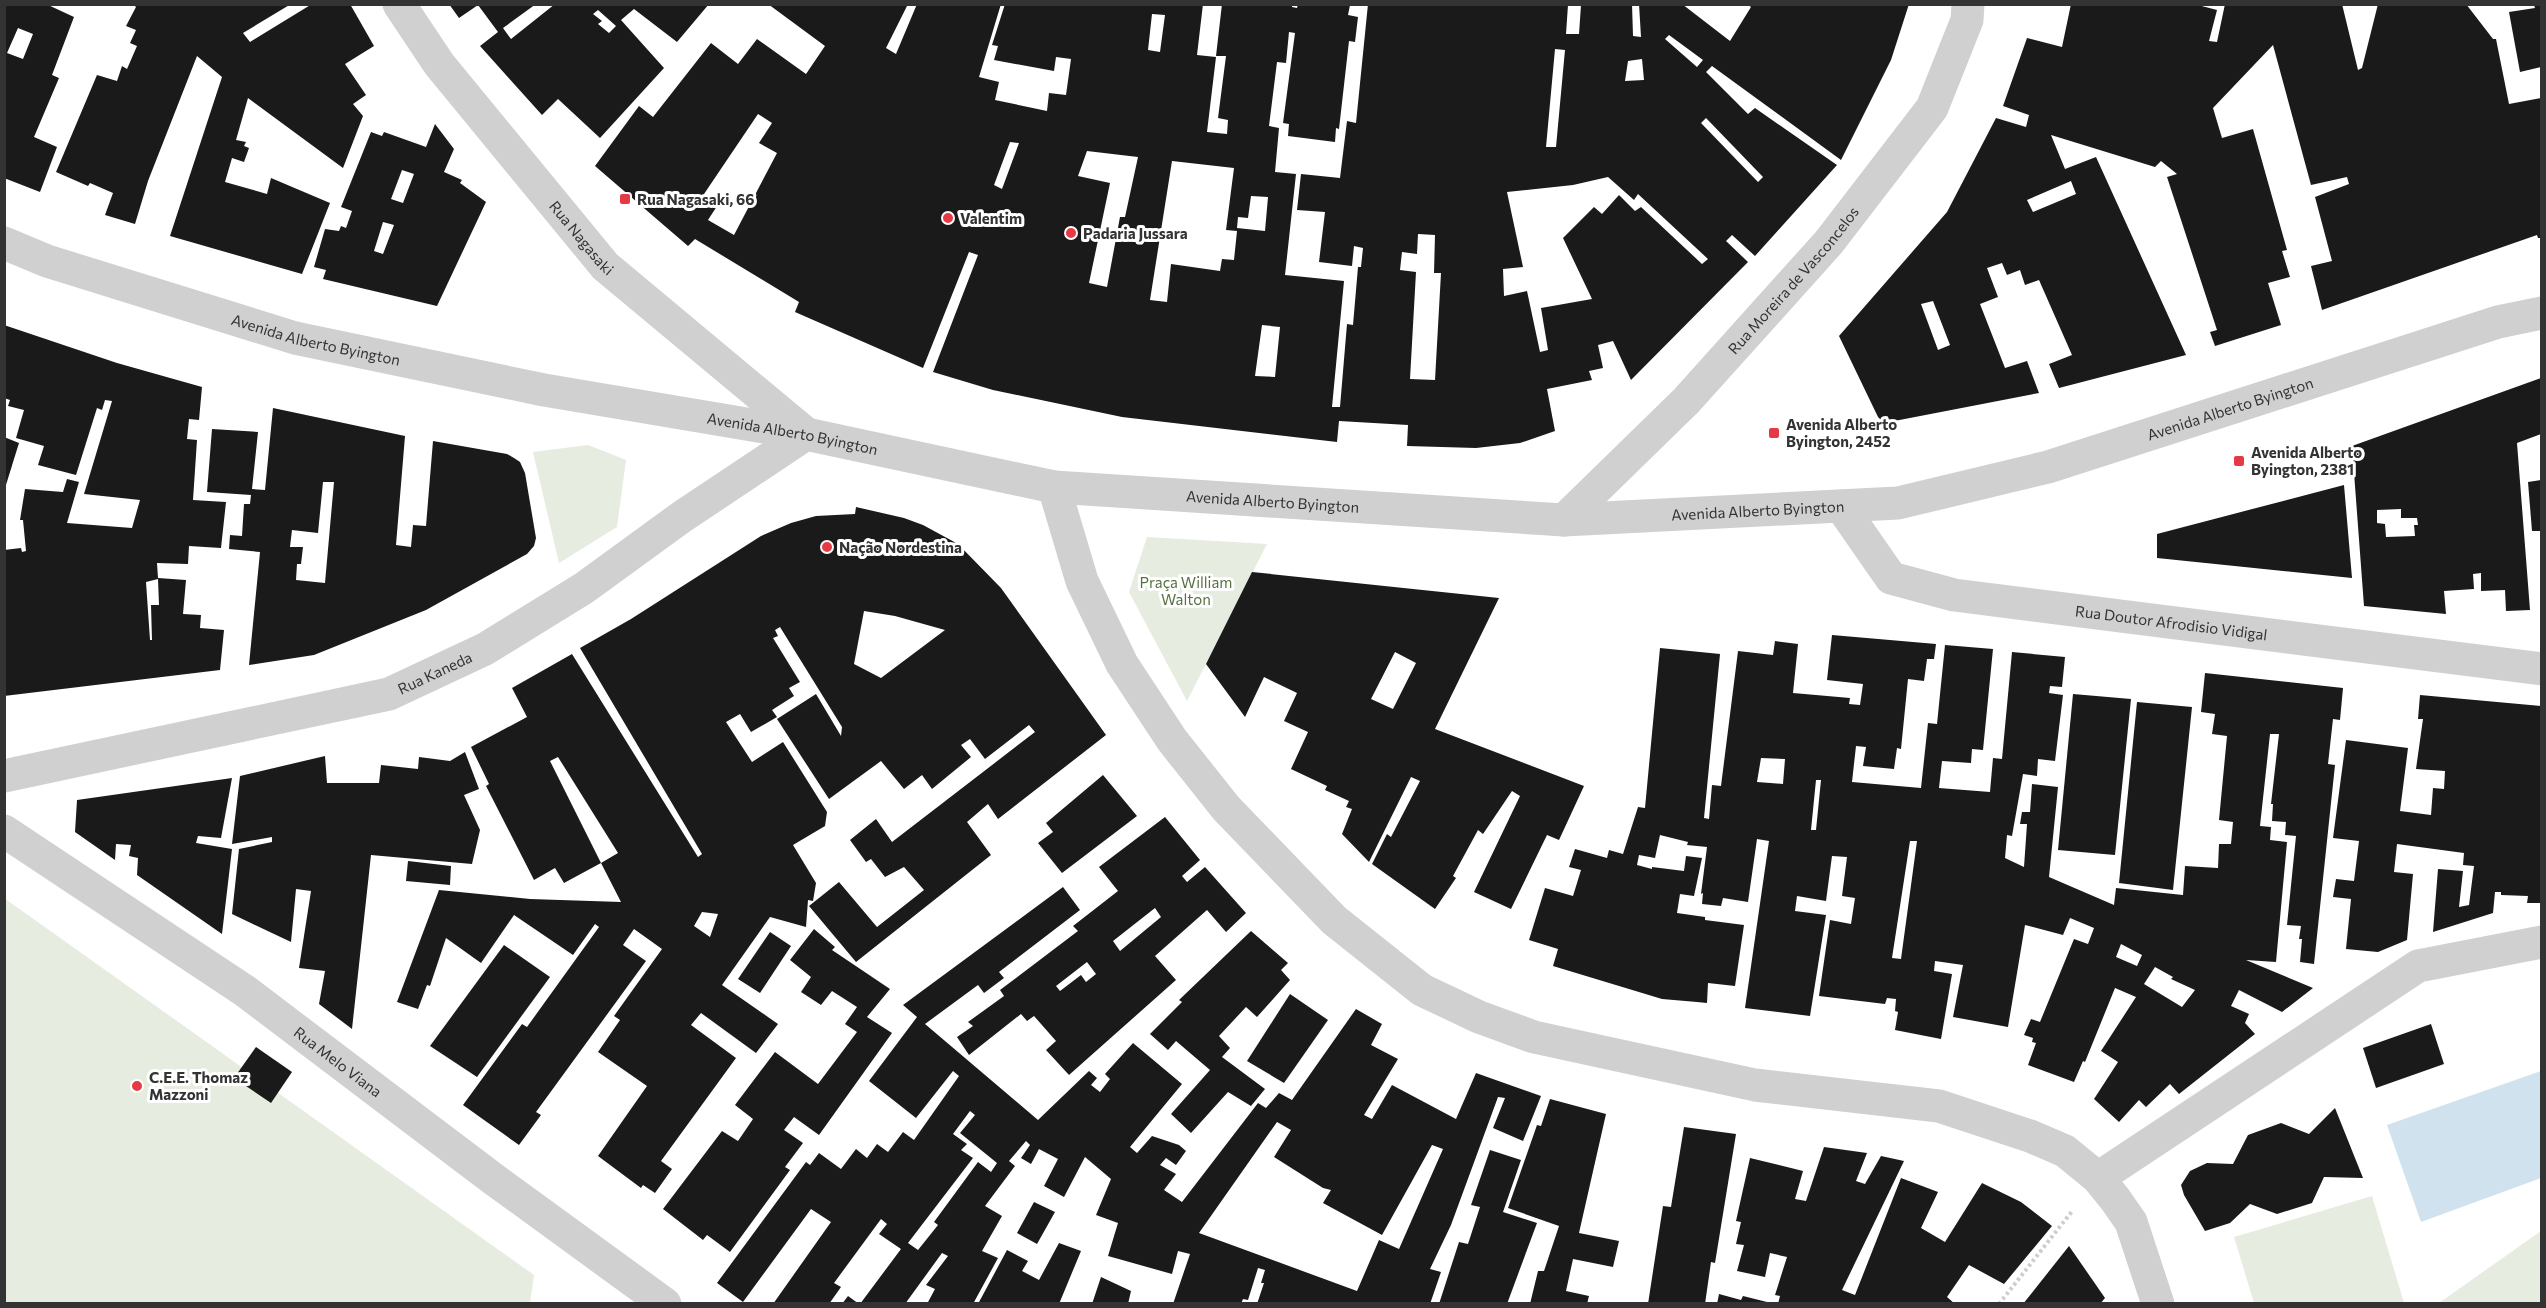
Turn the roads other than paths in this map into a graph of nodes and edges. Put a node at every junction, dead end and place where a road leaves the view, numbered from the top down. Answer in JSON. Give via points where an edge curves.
{"nodes":[{"id":1,"x":399,"y":4,"type":"edge"},
{"id":2,"x":1968,"y":4,"type":"edge"},
{"id":3,"x":4,"y":243,"type":"edge"},
{"id":4,"x":2541,"y":313,"type":"edge"},
{"id":5,"x":806,"y":434,"type":"junction"},
{"id":6,"x":1054,"y":487,"type":"junction"},
{"id":7,"x":1840,"y":506,"type":"junction"},
{"id":8,"x":1564,"y":520,"type":"junction"},
{"id":9,"x":2541,"y":669,"type":"edge"},
{"id":10,"x":4,"y":776,"type":"edge"},
{"id":11,"x":4,"y":831,"type":"edge"},
{"id":12,"x":2541,"y":942,"type":"edge"},
{"id":13,"x":2097,"y":1178,"type":"junction"},
{"id":14,"x":665,"y":1304,"type":"edge"},
{"id":15,"x":2158,"y":1304,"type":"edge"}],
"edges":[{"from":1,"to":5,"type":"street","name":"Rua Nagasaki","via":[[439,64],[605,266]]},
{"from":2,"to":8,"type":"street","name":"Rua Moreira de Vasconcelos","via":[[1966,20],[1932,108],[1829,242],[1686,401]]},
{"from":3,"to":5,"type":"street","name":"Avenida Alberto Byington","via":[[47,261],[295,338],[544,390]]},
{"from":4,"to":7,"type":"street","name":"Avenida Alberto Byington","via":[[2487,326],[2048,467],[1898,503]]},
{"from":5,"to":6,"type":"street","name":"Avenida Alberto Byington"},
{"from":5,"to":10,"type":"street","name":"Rua Kaneda","via":[[584,588],[485,649],[389,694]]},
{"from":6,"to":8,"type":"street","name":"Avenida Alberto Byington"},
{"from":6,"to":13,"type":"street","via":[[1082,581],[1122,664],[1172,740],[1226,808],[1334,920],[1422,990],[1523,1033],[1592,1050],[1755,1085],[1939,1106],[2065,1151]]},
{"from":7,"to":8,"type":"street","name":"Avenida Alberto Byington"},
{"from":7,"to":9,"type":"street","name":"Rua Doutor Afrodisio Vidigal","via":[[1891,578],[1954,595]]},
{"from":11,"to":14,"type":"street","name":"Rua Melo Viana","via":[[244,991]]},
{"from":12,"to":13,"type":"street","via":[[2418,966]]},
{"from":13,"to":15,"type":"street","via":[[2131,1222]]}]}
